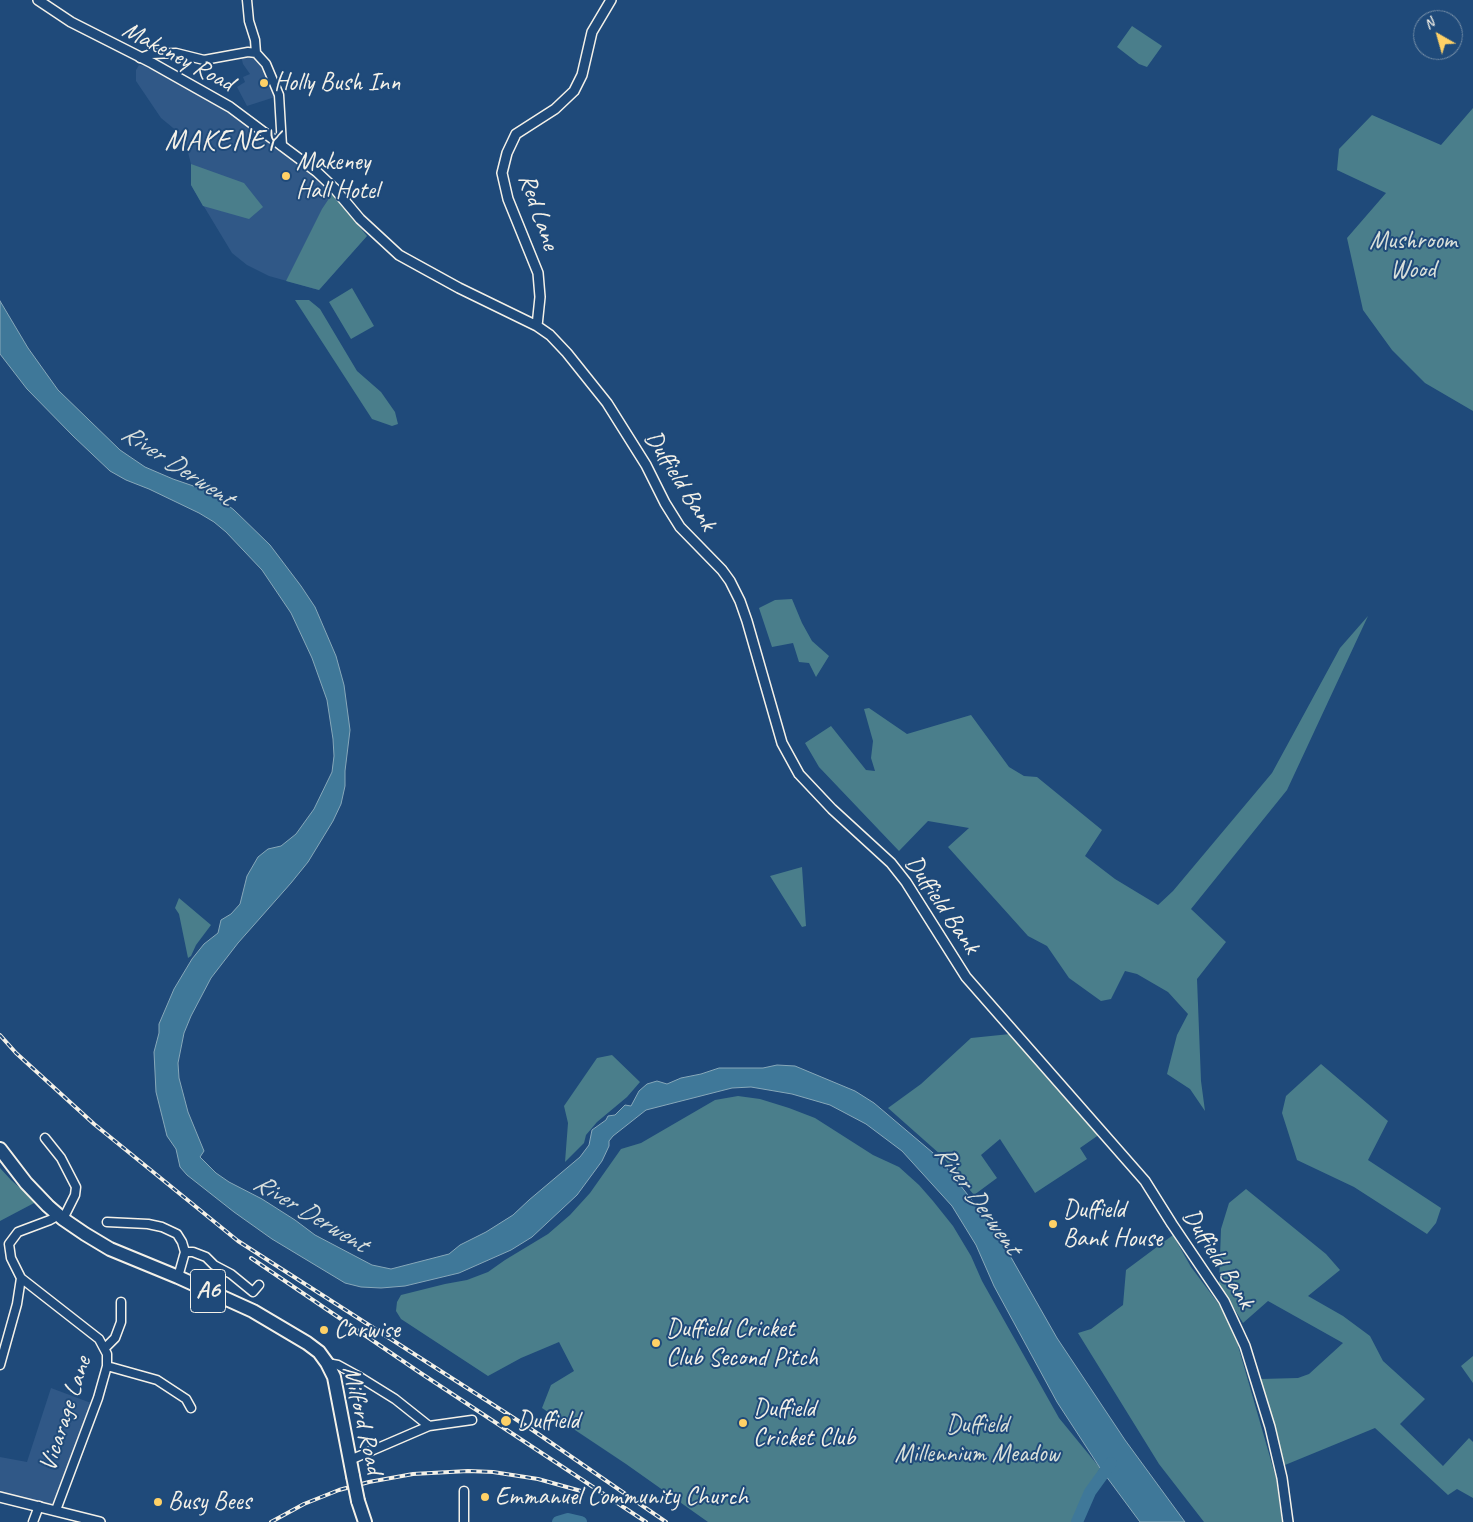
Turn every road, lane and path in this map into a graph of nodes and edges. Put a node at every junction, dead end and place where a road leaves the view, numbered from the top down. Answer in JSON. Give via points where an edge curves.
{"nodes":[{"id":1,"x":38,"y":0,"type":"edge"},
{"id":2,"x":248,"y":0,"type":"edge"},
{"id":3,"x":611,"y":0,"type":"edge"},
{"id":4,"x":256,"y":53,"type":"junction"},
{"id":5,"x":140,"y":58,"type":"junction"},
{"id":6,"x":282,"y":146,"type":"junction"},
{"id":7,"x":536,"y":326,"type":"junction"},
{"id":8,"x":45,"y":1138,"type":"dead end"},
{"id":9,"x":0,"y":1149,"type":"edge"},
{"id":10,"x":61,"y":1217,"type":"junction"},
{"id":11,"x":107,"y":1222,"type":"dead end"},
{"id":12,"x":185,"y":1252,"type":"junction"},
{"id":13,"x":178,"y":1277,"type":"junction"},
{"id":14,"x":21,"y":1278,"type":"junction"},
{"id":15,"x":259,"y":1285,"type":"dead end"},
{"id":16,"x":121,"y":1302,"type":"dead end"},
{"id":17,"x":105,"y":1348,"type":"junction"},
{"id":18,"x":327,"y":1363,"type":"junction"},
{"id":19,"x":0,"y":1365,"type":"edge"},
{"id":20,"x":107,"y":1366,"type":"junction"},
{"id":21,"x":191,"y":1408,"type":"dead end"},
{"id":22,"x":472,"y":1420,"type":"dead end"},
{"id":23,"x":429,"y":1426,"type":"junction"},
{"id":24,"x":350,"y":1460,"type":"junction"},
{"id":25,"x":464,"y":1491,"type":"dead end"},
{"id":26,"x":0,"y":1497,"type":"edge"},
{"id":27,"x":39,"y":1506,"type":"junction"},
{"id":28,"x":56,"y":1510,"type":"junction"},
{"id":29,"x":79,"y":1520,"type":"edge"},
{"id":30,"x":33,"y":1522,"type":"edge"},
{"id":31,"x":100,"y":1522,"type":"edge"},
{"id":32,"x":365,"y":1522,"type":"edge"},
{"id":33,"x":464,"y":1522,"type":"edge"},
{"id":34,"x":1288,"y":1522,"type":"edge"}],
"edges":[{"from":1,"to":5,"type":"street","name":"Makeney Road","via":[[71,22]]},
{"from":2,"to":4,"type":"street"},
{"from":3,"to":7,"type":"street","name":"Red Lane","via":[[592,32],[582,74],[574,91],[555,110],[516,134],[502,173],[508,199],[538,272],[540,296]]},
{"from":4,"to":5,"type":"street","via":[[204,60],[176,53]]},
{"from":4,"to":6,"type":"street","via":[[266,64],[279,95]]},
{"from":5,"to":6,"type":"street","name":"Makeney Road","via":[[230,107]]},
{"from":6,"to":7,"type":"street","name":"Makeney Road","via":[[328,181],[360,219],[398,255]]},
{"from":7,"to":34,"type":"street","name":"Duffield Bank","via":[[567,353],[607,403],[680,527],[730,581],[747,621],[782,743],[800,774],[891,863],[966,977],[1145,1181],[1224,1301],[1245,1346],[1270,1427]]},
{"from":8,"to":10,"type":"street","via":[[61,1158],[76,1187],[75,1195]]},
{"from":9,"to":10,"type":"highway","name":"Milford Road","number":"A6","via":[[26,1183]]},
{"from":10,"to":13,"type":"highway","name":"Milford Road","number":"A6","via":[[110,1248]]},
{"from":10,"to":14,"type":"street","via":[[24,1229],[12,1238],[9,1253]]},
{"from":11,"to":12,"type":"street","via":[[148,1224],[170,1230],[180,1237]]},
{"from":12,"to":13,"type":"street"},
{"from":12,"to":15,"type":"street","via":[[206,1257],[253,1292]]},
{"from":13,"to":18,"type":"highway","name":"Milford Road","number":"A6","via":[[269,1320],[313,1347]]},
{"from":14,"to":17,"type":"street","name":"Vicarage Lane","via":[[99,1339]]},
{"from":14,"to":19,"type":"street"},
{"from":16,"to":17,"type":"street","via":[[121,1322],[115,1338]]},
{"from":17,"to":20,"type":"street","name":"Vicarage Lane"},
{"from":18,"to":23,"type":"street","via":[[345,1368],[395,1399]]},
{"from":18,"to":24,"type":"highway","name":"Milford Road","number":"A6","via":[[335,1382]]},
{"from":20,"to":21,"type":"street","via":[[157,1380],[189,1399]]},
{"from":20,"to":28,"type":"street","name":"Vicarage Lane"},
{"from":22,"to":23,"type":"street"},
{"from":23,"to":24,"type":"street"},
{"from":24,"to":32,"type":"highway","name":"Milford Road","number":"A6","bridge":true},
{"from":25,"to":33,"type":"street"},
{"from":26,"to":27,"type":"street"},
{"from":27,"to":28,"type":"street"},
{"from":27,"to":30,"type":"street"},
{"from":28,"to":29,"type":"street"},
{"from":29,"to":31,"type":"street"}]}
